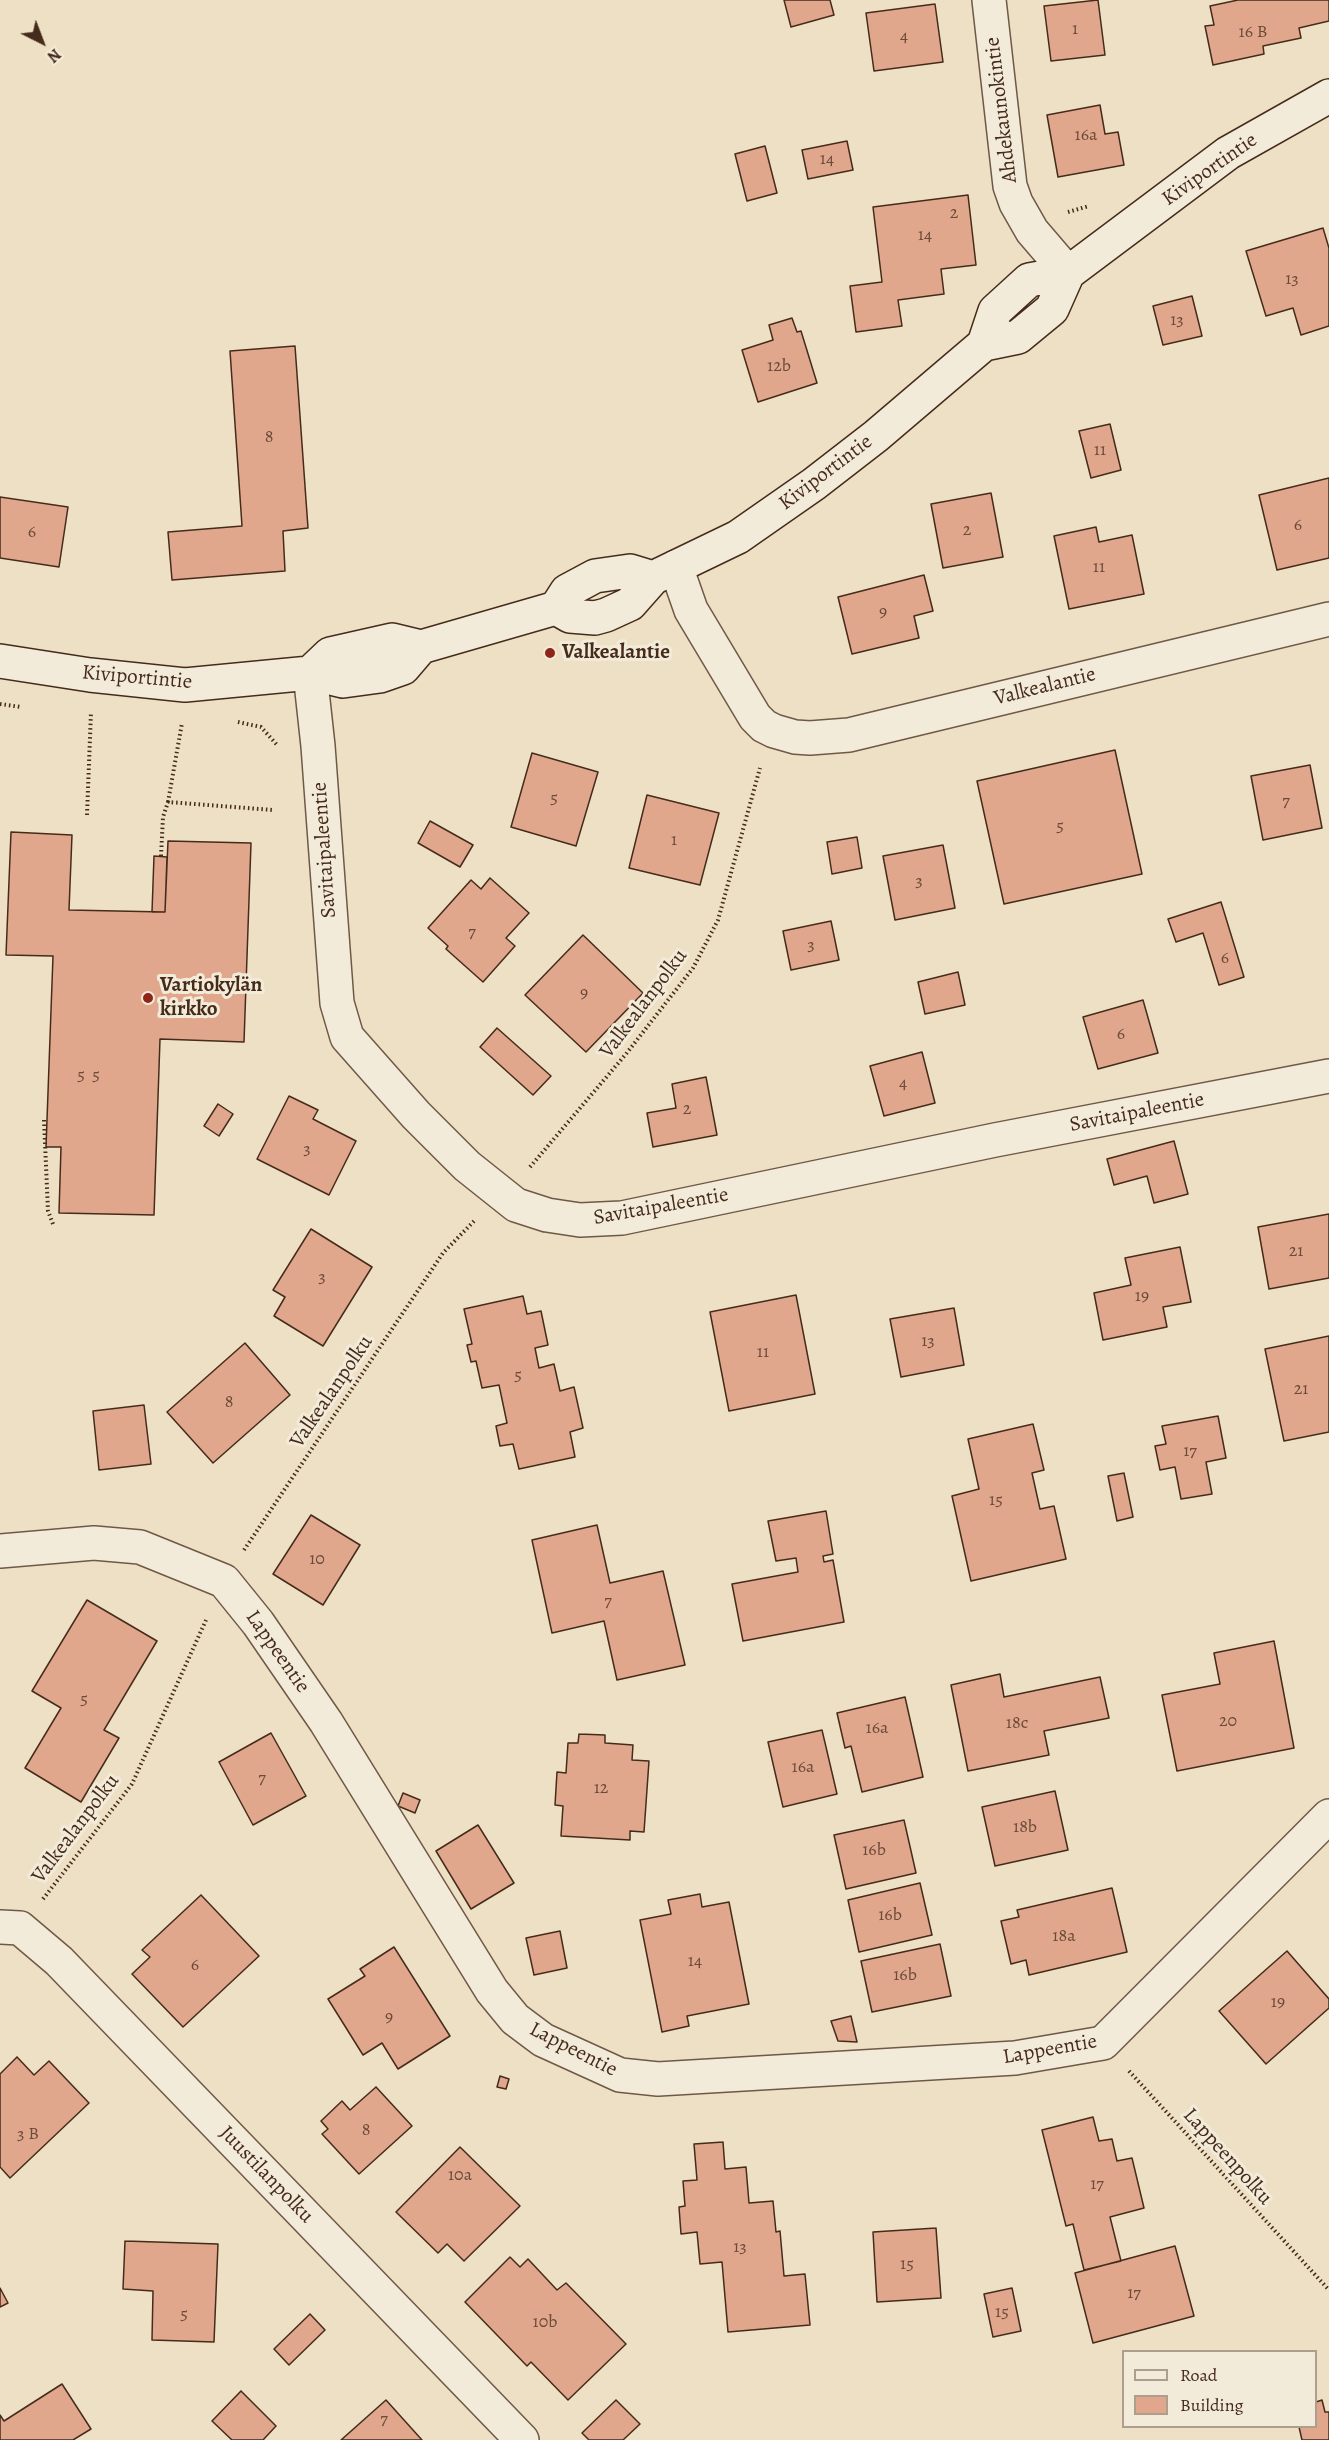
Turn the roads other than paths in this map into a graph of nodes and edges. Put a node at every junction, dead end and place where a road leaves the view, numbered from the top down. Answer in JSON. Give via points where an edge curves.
{"nodes":[{"id":1,"x":989,"y":0,"type":"edge"},
{"id":2,"x":1329,"y":96,"type":"edge"},
{"id":3,"x":1068,"y":273,"type":"junction"},
{"id":4,"x":664,"y":573,"type":"junction"},
{"id":5,"x":1329,"y":619,"type":"edge"},
{"id":6,"x":0,"y":661,"type":"edge"},
{"id":7,"x":310,"y":673,"type":"junction"},
{"id":8,"x":1329,"y":1076,"type":"edge"},
{"id":9,"x":0,"y":1551,"type":"edge"},
{"id":10,"x":1329,"y":1815,"type":"edge"},
{"id":11,"x":10,"y":1927,"type":"edge"},
{"id":12,"x":522,"y":2440,"type":"edge"}],
"edges":[{"from":1,"to":3,"type":"street","name":"Ahdekaunokintie","via":[[1010,186],[1032,231]]},
{"from":2,"to":3,"type":"street","name":"Kiviportintie","via":[[1228,153]]},
{"from":3,"to":4,"type":"street","name":"Kiviportintie","via":[[1029,280],[995,311],[984,344],[814,484],[738,537]]},
{"from":4,"to":5,"type":"street","name":"Valkealantie","via":[[691,610],[755,717],[764,726],[795,737],[849,735]]},
{"from":4,"to":7,"type":"street","via":[[630,571],[595,576],[567,591],[556,608],[421,647],[392,640],[330,654]]},
{"from":6,"to":7,"type":"street","name":"Kiviportintie","via":[[185,685]]},
{"from":7,"to":8,"type":"street","name":"Savitaipaleentie","via":[[337,1003],[347,1037],[467,1166],[516,1205],[547,1215],[588,1221],[622,1218],[995,1140]]},
{"from":9,"to":10,"type":"street","name":"Lappeentie","via":[[94,1543],[140,1547],[224,1581],[326,1722],[492,1991],[515,2019],[543,2040],[620,2075],[658,2079],[1015,2058],[1103,2043]]},
{"from":11,"to":12,"type":"street","name":"Juustilanpolku","via":[[59,1961]]}]}
